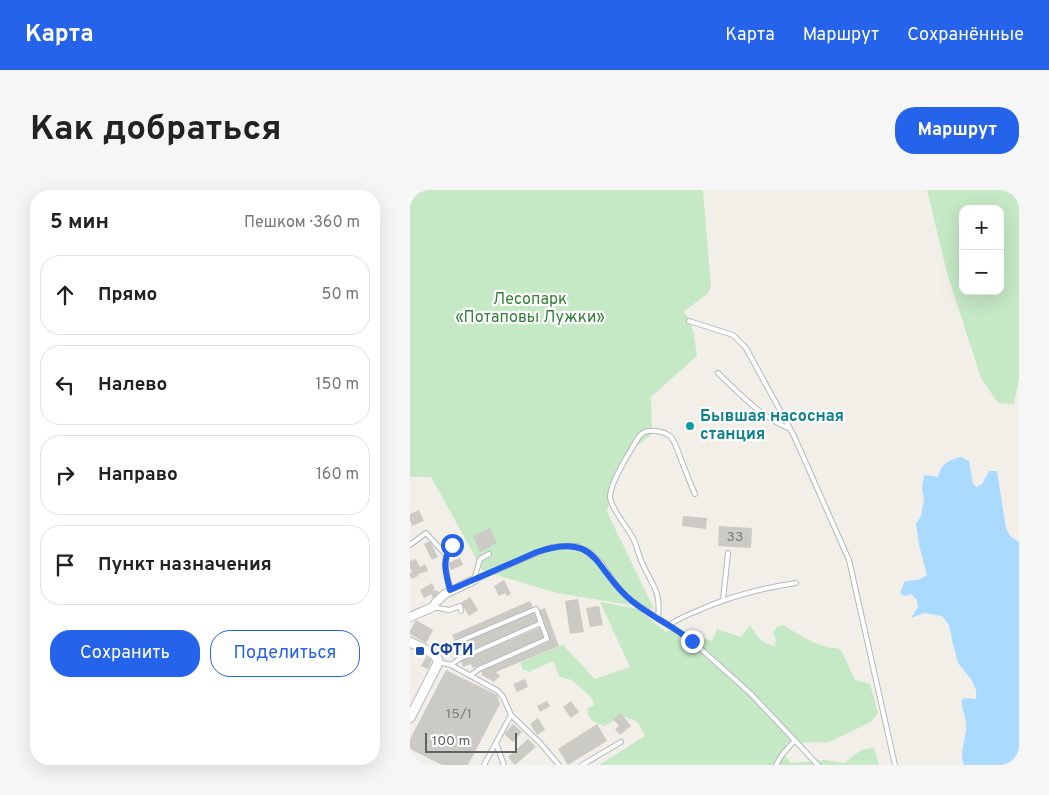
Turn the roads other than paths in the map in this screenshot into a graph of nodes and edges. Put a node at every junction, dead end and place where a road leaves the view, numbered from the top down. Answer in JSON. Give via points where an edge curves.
{"nodes":[{"id":1,"x":689,"y":321,"type":"dead end"},
{"id":2,"x":718,"y":373,"type":"dead end"},
{"id":3,"x":790,"y":429,"type":"junction"},
{"id":4,"x":695,"y":494,"type":"dead end"},
{"id":5,"x":454,"y":542,"type":"dead end"},
{"id":6,"x":410,"y":545,"type":"edge"},
{"id":7,"x":728,"y":553,"type":"dead end"},
{"id":8,"x":489,"y":554,"type":"dead end"},
{"id":9,"x":446,"y":555,"type":"junction"},
{"id":10,"x":474,"y":580,"type":"junction"},
{"id":11,"x":796,"y":583,"type":"dead end"},
{"id":12,"x":450,"y":590,"type":"junction"},
{"id":13,"x":723,"y":600,"type":"junction"},
{"id":14,"x":433,"y":607,"type":"junction"},
{"id":15,"x":462,"y":611,"type":"dead end"},
{"id":16,"x":410,"y":617,"type":"edge"},
{"id":17,"x":658,"y":619,"type":"junction"},
{"id":18,"x":541,"y":623,"type":"junction"},
{"id":19,"x":669,"y":625,"type":"junction"},
{"id":20,"x":410,"y":642,"type":"edge"},
{"id":21,"x":437,"y":659,"type":"junction"},
{"id":22,"x":451,"y":665,"type":"junction"},
{"id":23,"x":471,"y":675,"type":"junction"},
{"id":24,"x":512,"y":715,"type":"junction"},
{"id":25,"x":410,"y":718,"type":"edge"},
{"id":26,"x":794,"y":741,"type":"junction"},
{"id":27,"x":620,"y":742,"type":"dead end"},
{"id":28,"x":496,"y":743,"type":"junction"},
{"id":29,"x":484,"y":765,"type":"edge"},
{"id":30,"x":504,"y":765,"type":"edge"},
{"id":31,"x":559,"y":765,"type":"edge"},
{"id":32,"x":582,"y":765,"type":"edge"},
{"id":33,"x":776,"y":765,"type":"edge"},
{"id":34,"x":818,"y":765,"type":"edge"},
{"id":35,"x":895,"y":765,"type":"edge"}],
"edges":[{"from":1,"to":3,"type":"lane","via":[[734,335],[746,348]]},
{"from":2,"to":3,"type":"lane","via":[[755,409]]},
{"from":3,"to":35,"type":"lane","via":[[849,560]]},
{"from":4,"to":17,"type":"lane","via":[[670,436],[650,430],[639,436],[611,490],[610,498],[616,512],[632,536],[657,592]]},
{"from":5,"to":9,"type":"lane"},
{"from":6,"to":9,"type":"lane","via":[[426,533]]},
{"from":7,"to":13,"type":"lane"},
{"from":8,"to":10,"type":"lane","via":[[480,559]]},
{"from":9,"to":12,"type":"lane","via":[[445,570]]},
{"from":10,"to":12,"type":"street"},
{"from":10,"to":17,"type":"lane","via":[[537,552],[577,546],[601,563],[632,601]]},
{"from":11,"to":13,"type":"lane"},
{"from":12,"to":14,"type":"street"},
{"from":13,"to":19,"type":"lane"},
{"from":14,"to":15,"type":"lane","via":[[449,610],[460,606]]},
{"from":14,"to":16,"type":"street"},
{"from":17,"to":19,"type":"lane"},
{"from":18,"to":21,"type":"lane","via":[[536,608],[441,649]]},
{"from":18,"to":22,"type":"lane"},
{"from":18,"to":23,"type":"lane","via":[[547,639]]},
{"from":19,"to":26,"type":"lane","via":[[692,641],[751,694]]},
{"from":20,"to":21,"type":"street"},
{"from":21,"to":22,"type":"lane"},
{"from":21,"to":25,"type":"street"},
{"from":22,"to":23,"type":"lane"},
{"from":23,"to":24,"type":"lane","via":[[498,691]]},
{"from":24,"to":28,"type":"lane"},
{"from":24,"to":31,"type":"lane"},
{"from":26,"to":33,"type":"lane"},
{"from":26,"to":34,"type":"lane"},
{"from":27,"to":32,"type":"lane"},
{"from":28,"to":29,"type":"lane"},
{"from":28,"to":30,"type":"lane"}]}
